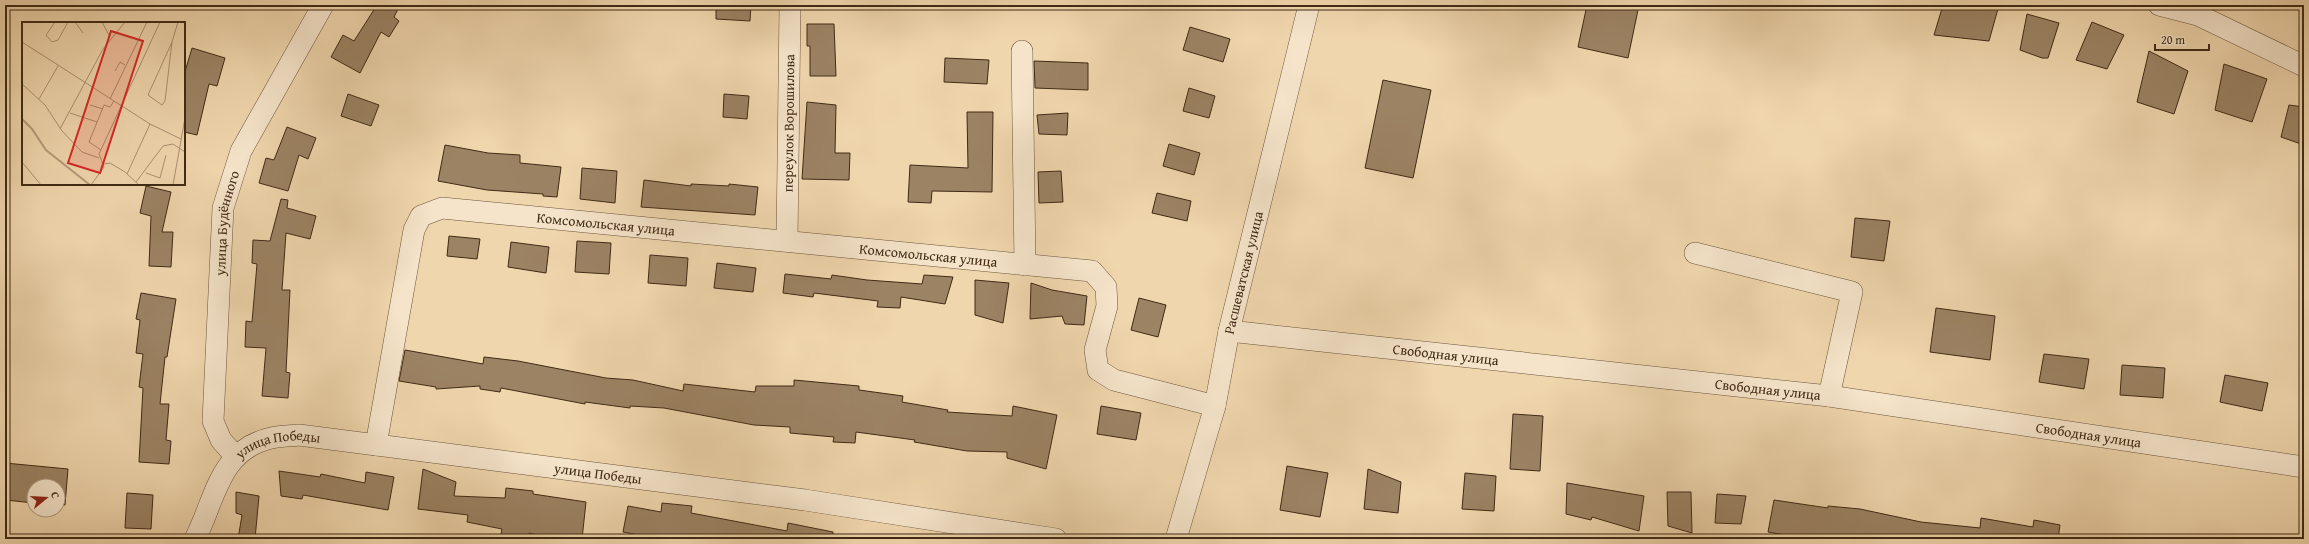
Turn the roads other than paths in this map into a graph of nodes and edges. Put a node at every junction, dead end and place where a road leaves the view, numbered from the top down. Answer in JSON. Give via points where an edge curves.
{"nodes":[{"id":1,"x":323,"y":5,"type":"edge"},
{"id":2,"x":790,"y":5,"type":"edge"},
{"id":3,"x":1309,"y":5,"type":"edge"},
{"id":4,"x":2159,"y":5,"type":"edge"},
{"id":5,"x":2203,"y":10,"type":"edge"},
{"id":6,"x":1022,"y":51,"type":"dead end"},
{"id":7,"x":2304,"y":66,"type":"edge"},
{"id":8,"x":787,"y":242,"type":"junction"},
{"id":9,"x":1695,"y":253,"type":"dead end"},
{"id":10,"x":1025,"y":265,"type":"junction"},
{"id":11,"x":1229,"y":330,"type":"junction"},
{"id":12,"x":1829,"y":396,"type":"junction"},
{"id":13,"x":1214,"y":406,"type":"junction"},
{"id":14,"x":376,"y":445,"type":"junction"},
{"id":15,"x":236,"y":457,"type":"junction"},
{"id":16,"x":2304,"y":467,"type":"edge"},
{"id":17,"x":195,"y":539,"type":"edge"},
{"id":18,"x":1056,"y":539,"type":"edge"},
{"id":19,"x":1176,"y":539,"type":"edge"}],
"edges":[{"from":1,"to":15,"type":"street","name":"улица Будённого","via":[[241,151],[223,208],[213,421],[220,440]]},
{"from":2,"to":8,"type":"street","name":"переулок Ворошилова"},
{"from":3,"to":11,"type":"street","name":"Расшеватская улица"},
{"from":4,"to":5,"type":"street"},
{"from":5,"to":7,"type":"street"},
{"from":6,"to":10,"type":"street"},
{"from":8,"to":10,"type":"street","name":"Комсомольская улица"},
{"from":8,"to":14,"type":"street","name":"Комсомольская улица","via":[[442,208],[422,216],[414,230]]},
{"from":9,"to":12,"type":"street","via":[[1852,292]]},
{"from":10,"to":13,"type":"street","name":"Комсомольская улица","via":[[1092,271],[1106,287],[1107,306],[1094,350],[1098,370],[1114,380]]},
{"from":11,"to":12,"type":"street","name":"Свободная улица"},
{"from":11,"to":13,"type":"street","name":"Расшеватская улица"},
{"from":12,"to":16,"type":"street","name":"Свободная улица"},
{"from":13,"to":19,"type":"street","name":"Расшеватская улица"},
{"from":14,"to":15,"type":"street","name":"улица Победы","via":[[299,435],[271,438],[245,448]]},
{"from":14,"to":18,"type":"street","name":"улица Победы","via":[[797,499]]},
{"from":15,"to":17,"type":"street","name":"улица Победы","via":[[227,465]]}]}
